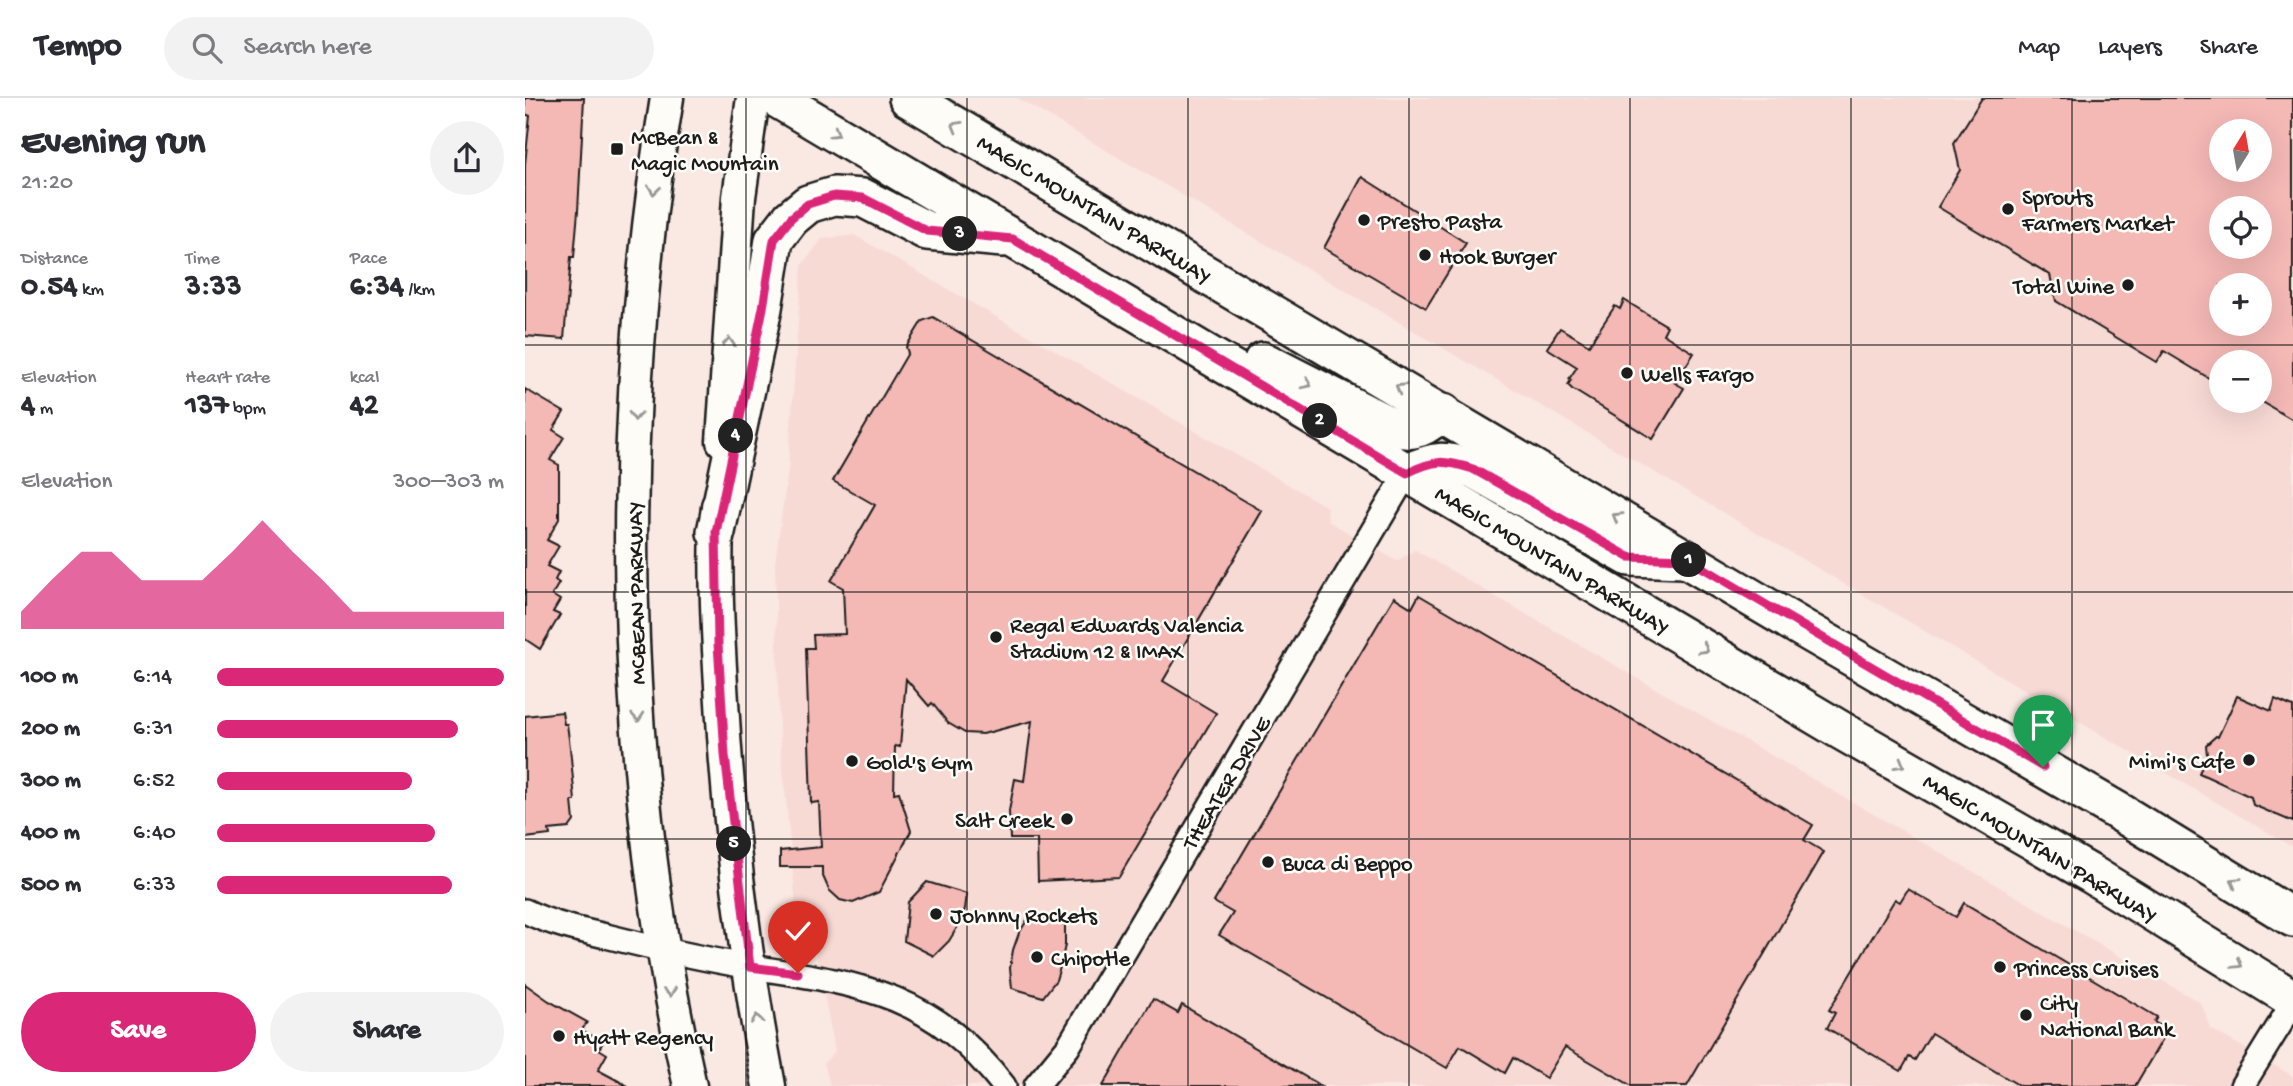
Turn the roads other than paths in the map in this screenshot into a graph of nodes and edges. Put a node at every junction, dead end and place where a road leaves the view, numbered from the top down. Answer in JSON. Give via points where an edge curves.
{"nodes":[{"id":1,"x":667,"y":98,"type":"edge"},
{"id":2,"x":753,"y":98,"type":"edge"},
{"id":3,"x":776,"y":98,"type":"edge"},
{"id":4,"x":908,"y":98,"type":"edge"},
{"id":5,"x":1013,"y":239,"type":"junction"},
{"id":6,"x":1132,"y":310,"type":"junction"},
{"id":7,"x":1443,"y":413,"type":"junction"},
{"id":8,"x":1407,"y":473,"type":"junction"},
{"id":9,"x":716,"y":532,"type":"junction"},
{"id":10,"x":1688,"y":559,"type":"junction"},
{"id":11,"x":525,"y":911,"type":"edge"},
{"id":12,"x":2293,"y":918,"type":"edge"},
{"id":13,"x":664,"y":949,"type":"junction"},
{"id":14,"x":750,"y":967,"type":"junction"},
{"id":15,"x":2293,"y":1001,"type":"edge"},
{"id":16,"x":690,"y":1086,"type":"edge"},
{"id":17,"x":769,"y":1086,"type":"edge"},
{"id":18,"x":1003,"y":1086,"type":"edge"},
{"id":19,"x":1036,"y":1086,"type":"edge"},
{"id":20,"x":2242,"y":1086,"type":"edge"}],
"edges":[{"from":1,"to":13,"type":"main road","name":"MCBEAN PARKWAY","one_way":true,"via":[[645,267],[632,494],[638,722]]},
{"from":9,"to":2,"type":"main road","one_way":true,"via":[[739,197]]},
{"from":3,"to":5,"type":"main road","name":"MAGIC MOUNTAIN PARKWAY","one_way":true},
{"from":7,"to":4,"type":"main road","name":"MAGIC MOUNTAIN PARKWAY","one_way":true},
{"from":5,"to":6,"type":"main road","name":"MAGIC MOUNTAIN PARKWAY"},
{"from":5,"to":9,"type":"main road","via":[[927,231],[863,198],[834,196],[808,204],[791,218],[774,240]]},
{"from":6,"to":7,"type":"main road","one_way":true,"via":[[1213,336],[1404,430],[1418,430]]},
{"from":6,"to":8,"type":"main road","name":"MAGIC MOUNTAIN PARKWAY"},
{"from":10,"to":7,"type":"main road","name":"MAGIC MOUNTAIN PARKWAY","one_way":true},
{"from":8,"to":10,"type":"main road","via":[[1430,462],[1446,461],[1473,469],[1629,557]]},
{"from":8,"to":15,"type":"main road","name":"MAGIC MOUNTAIN PARKWAY","one_way":true,"via":[[2091,874]]},
{"from":8,"to":19,"type":"street","name":"THEATER DRIVE","via":[[1068,1047]]},
{"from":9,"to":14,"type":"main road","via":[[725,755]]},
{"from":12,"to":10,"type":"main road","name":"MAGIC MOUNTAIN PARKWAY","one_way":true},
{"from":11,"to":13,"type":"street","via":[[560,925]]},
{"from":13,"to":14,"type":"street"},
{"from":13,"to":16,"type":"main road","name":"MCBEAN PARKWAY","one_way":true},
{"from":17,"to":14,"type":"main road","one_way":true},
{"from":14,"to":18,"type":"street","via":[[849,983],[897,999],[938,1020],[982,1058]]},
{"from":15,"to":20,"type":"street"}]}
